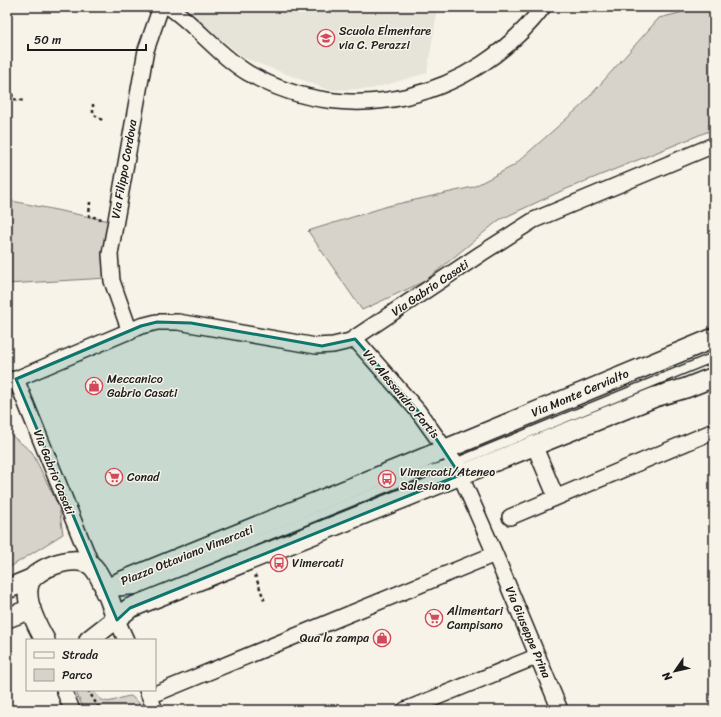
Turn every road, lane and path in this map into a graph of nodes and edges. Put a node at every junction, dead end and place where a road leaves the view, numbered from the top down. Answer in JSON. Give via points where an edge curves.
{"nodes":[{"id":1,"x":129,"y":7,"type":"edge"},
{"id":2,"x":161,"y":7,"type":"edge"},
{"id":3,"x":169,"y":7,"type":"edge"},
{"id":4,"x":543,"y":7,"type":"edge"},
{"id":5,"x":118,"y":9,"type":"dead end"},
{"id":6,"x":11,"y":88,"type":"dead end"},
{"id":7,"x":24,"y":101,"type":"dead end"},
{"id":8,"x":93,"y":104,"type":"dead end"},
{"id":9,"x":102,"y":120,"type":"dead end"},
{"id":10,"x":714,"y":145,"type":"edge"},
{"id":11,"x":90,"y":202,"type":"dead end"},
{"id":12,"x":103,"y":219,"type":"dead end"},
{"id":13,"x":130,"y":332,"type":"junction"},
{"id":14,"x":714,"y":338,"type":"edge"},
{"id":15,"x":355,"y":339,"type":"junction"},
{"id":16,"x":714,"y":357,"type":"edge"},
{"id":17,"x":714,"y":377,"type":"edge"},
{"id":18,"x":12,"y":379,"type":"edge"},
{"id":19,"x":714,"y":431,"type":"edge"},
{"id":20,"x":534,"y":445,"type":"junction"},
{"id":21,"x":454,"y":463,"type":"junction"},
{"id":22,"x":556,"y":496,"type":"junction"},
{"id":23,"x":510,"y":517,"type":"dead end"},
{"id":24,"x":495,"y":554,"type":"junction"},
{"id":25,"x":249,"y":560,"type":"junction"},
{"id":26,"x":92,"y":566,"type":"junction"},
{"id":27,"x":31,"y":579,"type":"junction"},
{"id":28,"x":7,"y":589,"type":"edge"},
{"id":29,"x":105,"y":592,"type":"junction"},
{"id":30,"x":265,"y":602,"type":"dead end"},
{"id":31,"x":31,"y":609,"type":"junction"},
{"id":32,"x":7,"y":618,"type":"edge"},
{"id":33,"x":117,"y":620,"type":"junction"},
{"id":34,"x":45,"y":639,"type":"edge"},
{"id":35,"x":90,"y":639,"type":"edge"},
{"id":36,"x":126,"y":639,"type":"edge"},
{"id":37,"x":538,"y":656,"type":"junction"},
{"id":38,"x":64,"y":691,"type":"edge"},
{"id":39,"x":89,"y":691,"type":"edge"},
{"id":40,"x":151,"y":699,"type":"edge"},
{"id":41,"x":72,"y":710,"type":"edge"},
{"id":42,"x":100,"y":710,"type":"edge"},
{"id":43,"x":405,"y":710,"type":"edge"},
{"id":44,"x":560,"y":710,"type":"edge"}],
"edges":[{"from":1,"to":5,"type":"path"},
{"from":2,"to":13,"type":"street","name":"Via Filippo Cordova","via":[[146,50],[110,254],[112,281]]},
{"from":3,"to":4,"type":"street","via":[[238,66],[266,82],[320,99],[367,102],[419,94],[468,72],[512,41]]},
{"from":6,"to":7,"type":"path","via":[[13,99]]},
{"from":8,"to":9,"type":"path","via":[[93,114]]},
{"from":10,"to":15,"type":"street","name":"Via Gabrio Casati","via":[[534,220]]},
{"from":11,"to":12,"type":"path","via":[[89,216]]},
{"from":13,"to":15,"type":"street","name":"Via Gabrio Casati","via":[[150,323],[166,321],[322,346],[342,344]]},
{"from":13,"to":18,"type":"street","name":"Via Gabrio Casati"},
{"from":14,"to":21,"type":"street","name":"Via Monte Cervialto"},
{"from":15,"to":21,"type":"street","name":"Via Alessandro Fortis","via":[[408,398]]},
{"from":16,"to":21,"type":"lane","name":"Via Monte Cervialto"},
{"from":17,"to":20,"type":"street","via":[[654,397]]},
{"from":18,"to":26,"type":"street","name":"Via Gabrio Casati"},
{"from":19,"to":22,"type":"street"},
{"from":20,"to":21,"type":"street"},
{"from":20,"to":22,"type":"street"},
{"from":21,"to":24,"type":"street"},
{"from":21,"to":25,"type":"street","via":[[422,490]]},
{"from":21,"to":29,"type":"street","name":"Piazza Ottaviano Vimercati","via":[[120,582]]},
{"from":22,"to":23,"type":"street"},
{"from":24,"to":37,"type":"street","name":"Via Giuseppe Prina"},
{"from":24,"to":40,"type":"street"},
{"from":25,"to":30,"type":"path"},
{"from":25,"to":33,"type":"street","via":[[130,608]]},
{"from":26,"to":27,"type":"street","via":[[79,560],[65,562],[46,569]]},
{"from":26,"to":29,"type":"street"},
{"from":27,"to":28,"type":"street"},
{"from":27,"to":31,"type":"street","via":[[28,590]]},
{"from":29,"to":33,"type":"street"},
{"from":31,"to":32,"type":"street"},
{"from":31,"to":34,"type":"street"},
{"from":33,"to":35,"type":"street"},
{"from":33,"to":36,"type":"street"},
{"from":37,"to":43,"type":"street"},
{"from":37,"to":44,"type":"street","name":"Via Giuseppe Prina"},
{"from":38,"to":41,"type":"street"},
{"from":39,"to":42,"type":"path"}]}
